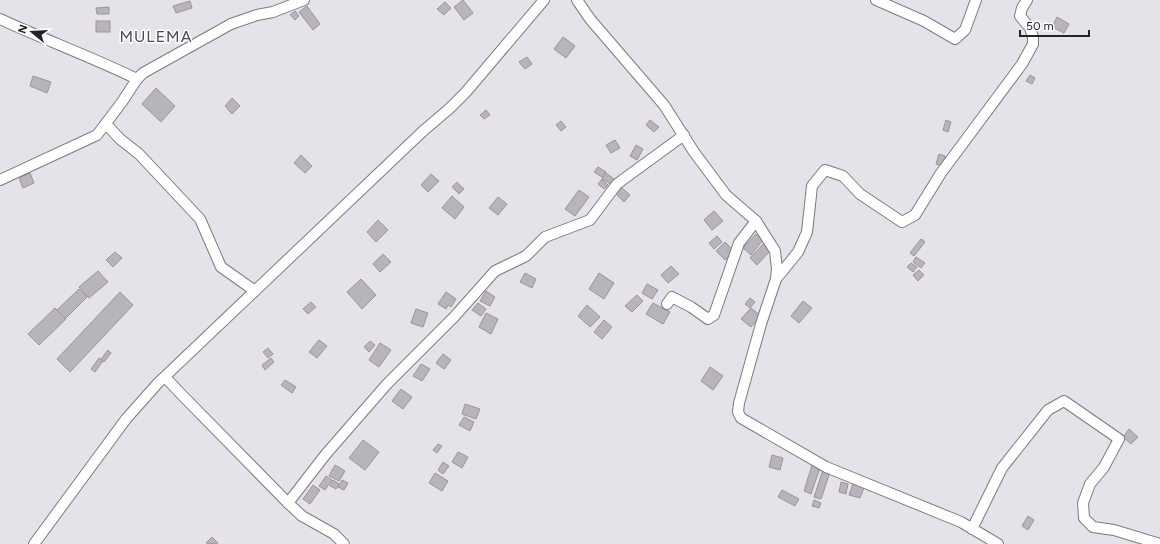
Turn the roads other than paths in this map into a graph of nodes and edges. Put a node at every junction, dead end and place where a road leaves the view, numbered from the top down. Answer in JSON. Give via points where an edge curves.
{"nodes":[{"id":1,"x":304,"y":0,"type":"edge"},
{"id":2,"x":544,"y":0,"type":"edge"},
{"id":3,"x":577,"y":0,"type":"edge"},
{"id":4,"x":876,"y":0,"type":"edge"},
{"id":5,"x":976,"y":0,"type":"edge"},
{"id":6,"x":1027,"y":0,"type":"edge"},
{"id":7,"x":0,"y":19,"type":"edge"},
{"id":8,"x":137,"y":79,"type":"junction"},
{"id":9,"x":106,"y":124,"type":"junction"},
{"id":10,"x":684,"y":135,"type":"junction"},
{"id":11,"x":0,"y":180,"type":"edge"},
{"id":12,"x":756,"y":221,"type":"junction"},
{"id":13,"x":776,"y":279,"type":"junction"},
{"id":14,"x":254,"y":291,"type":"junction"},
{"id":15,"x":668,"y":304,"type":"dead end"},
{"id":16,"x":165,"y":376,"type":"junction"},
{"id":17,"x":288,"y":503,"type":"junction"},
{"id":18,"x":972,"y":529,"type":"junction"},
{"id":19,"x":34,"y":544,"type":"edge"},
{"id":20,"x":344,"y":544,"type":"edge"},
{"id":21,"x":998,"y":544,"type":"edge"},
{"id":22,"x":1160,"y":544,"type":"edge"}],
"edges":[{"from":1,"to":8,"type":"street","via":[[231,24],[143,73]]},
{"from":2,"to":14,"type":"street","via":[[466,92]]},
{"from":3,"to":10,"type":"street","via":[[590,19],[664,105]]},
{"from":4,"to":5,"type":"street","via":[[924,21],[955,39],[965,30]]},
{"from":6,"to":13,"type":"street","via":[[1020,16],[1030,28],[1033,37],[1022,64],[941,172],[915,215],[902,222],[860,194],[843,176],[825,170],[812,186],[807,232],[798,252]]},
{"from":7,"to":8,"type":"street"},
{"from":8,"to":9,"type":"street"},
{"from":9,"to":11,"type":"street","via":[[88,140]]},
{"from":9,"to":14,"type":"street","via":[[139,154],[200,219],[221,267]]},
{"from":10,"to":12,"type":"street","via":[[726,195]]},
{"from":10,"to":17,"type":"street","via":[[617,184],[590,220],[545,237],[526,256],[495,271],[454,317],[387,384],[326,454]]},
{"from":12,"to":13,"type":"street","via":[[775,251]]},
{"from":12,"to":15,"type":"street","via":[[739,243],[714,315],[708,319],[672,297]]},
{"from":13,"to":18,"type":"street","via":[[739,404],[738,412],[741,418],[826,467],[961,522]]},
{"from":14,"to":16,"type":"street"},
{"from":16,"to":17,"type":"street"},
{"from":16,"to":19,"type":"street","via":[[126,419]]},
{"from":17,"to":20,"type":"street","via":[[302,516],[334,534]]},
{"from":18,"to":21,"type":"street"},
{"from":18,"to":22,"type":"street","via":[[1002,468],[1048,410],[1064,401],[1119,439],[1104,468],[1090,484],[1083,503],[1084,518],[1093,527],[1114,530]]}]}
